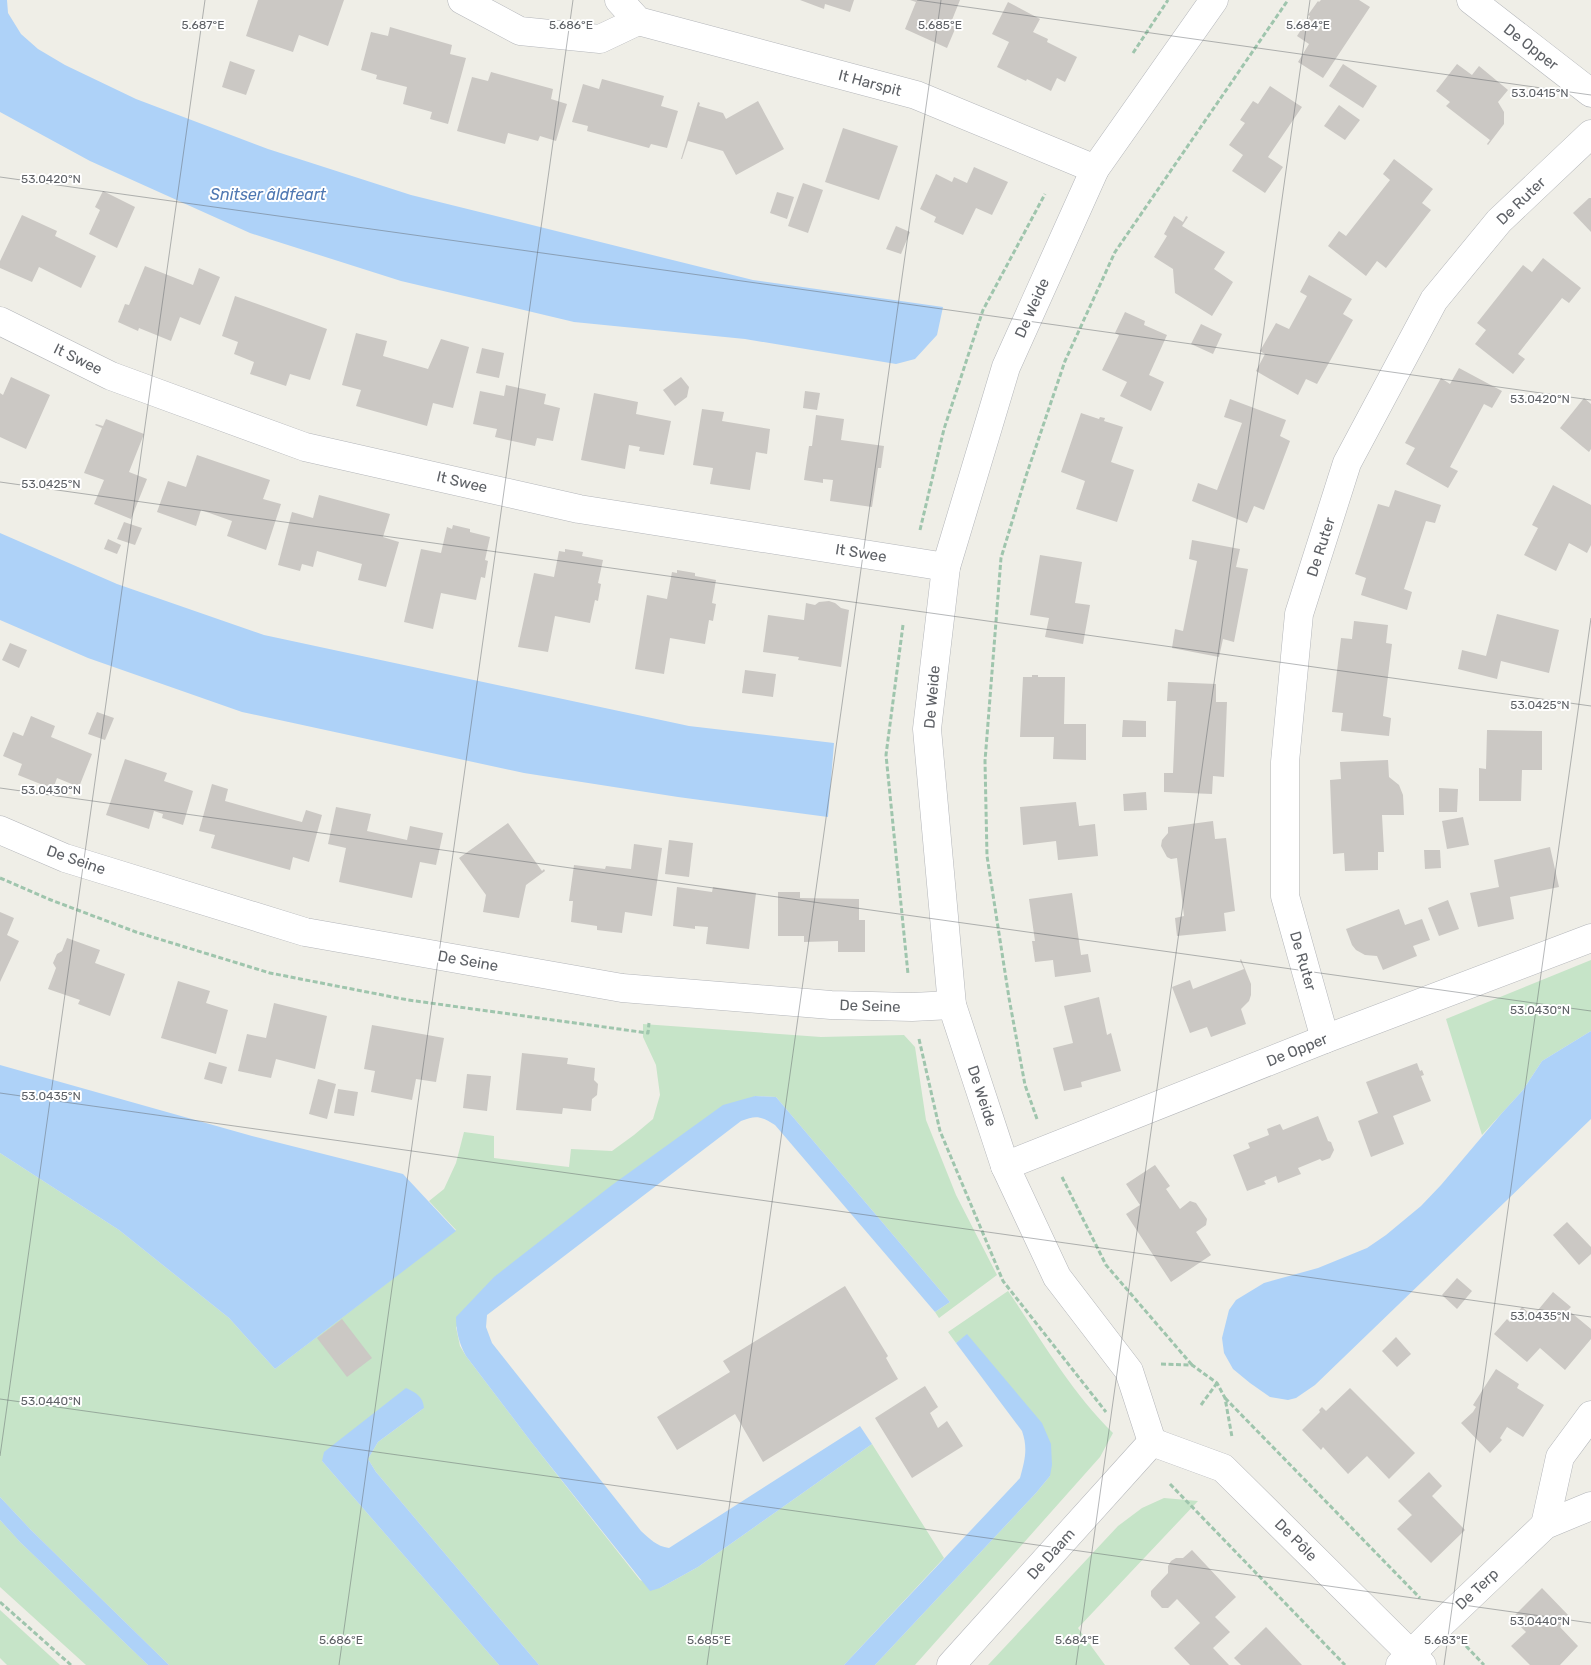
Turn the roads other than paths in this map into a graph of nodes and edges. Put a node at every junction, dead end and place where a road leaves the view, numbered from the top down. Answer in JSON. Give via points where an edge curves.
{"nodes":[{"id":1,"x":462,"y":0,"type":"edge"},
{"id":2,"x":619,"y":0,"type":"edge"},
{"id":3,"x":1214,"y":0,"type":"edge"},
{"id":4,"x":1471,"y":0,"type":"edge"},
{"id":5,"x":638,"y":21,"type":"junction"},
{"id":6,"x":1591,"y":93,"type":"edge"},
{"id":7,"x":1591,"y":134,"type":"edge"},
{"id":8,"x":1095,"y":169,"type":"junction"},
{"id":9,"x":0,"y":321,"type":"edge"},
{"id":10,"x":946,"y":567,"type":"junction"},
{"id":11,"x":0,"y":830,"type":"edge"},
{"id":12,"x":1591,"y":938,"type":"edge"},
{"id":13,"x":952,"y":1005,"type":"junction"},
{"id":14,"x":1325,"y":1039,"type":"junction"},
{"id":15,"x":1005,"y":1166,"type":"junction"},
{"id":16,"x":1591,"y":1415,"type":"edge"},
{"id":17,"x":1152,"y":1442,"type":"junction"},
{"id":18,"x":1591,"y":1506,"type":"edge"},
{"id":19,"x":1545,"y":1525,"type":"junction"},
{"id":20,"x":1411,"y":1661,"type":"edge"},
{"id":21,"x":951,"y":1665,"type":"edge"}],
"edges":[{"from":1,"to":5,"type":"street","via":[[520,31],[600,38]]},
{"from":2,"to":5,"type":"street"},
{"from":3,"to":8,"type":"street","name":"De Weide"},
{"from":4,"to":6,"type":"street","name":"De Opper"},
{"from":5,"to":8,"type":"street","name":"It Harspit","via":[[916,95]]},
{"from":7,"to":14,"type":"street","name":"De Ruter","via":[[1499,221],[1434,300],[1347,463],[1300,614],[1285,762],[1284,896]]},
{"from":8,"to":10,"type":"street","name":"De Weide","via":[[1006,367]]},
{"from":9,"to":10,"type":"street","name":"It Swee","via":[[111,376],[305,447],[579,509]]},
{"from":10,"to":13,"type":"street","name":"De Weide","via":[[927,729]]},
{"from":11,"to":13,"type":"street","name":"De Seine","via":[[64,858],[305,932],[622,988],[831,1005]]},
{"from":12,"to":14,"type":"street","name":"De Opper"},
{"from":13,"to":15,"type":"street","name":"De Weide"},
{"from":14,"to":15,"type":"street","name":"De Opper"},
{"from":15,"to":17,"type":"street","name":"De Weide","via":[[1058,1278],[1129,1371]]},
{"from":16,"to":19,"type":"street","via":[[1560,1457]]},
{"from":17,"to":20,"type":"street","name":"De Pôle","via":[[1223,1468]]},
{"from":17,"to":21,"type":"street","name":"De Daam"},
{"from":18,"to":19,"type":"street","name":"De Terp"},
{"from":19,"to":20,"type":"street","name":"De Terp","via":[[1442,1622]]}]}
